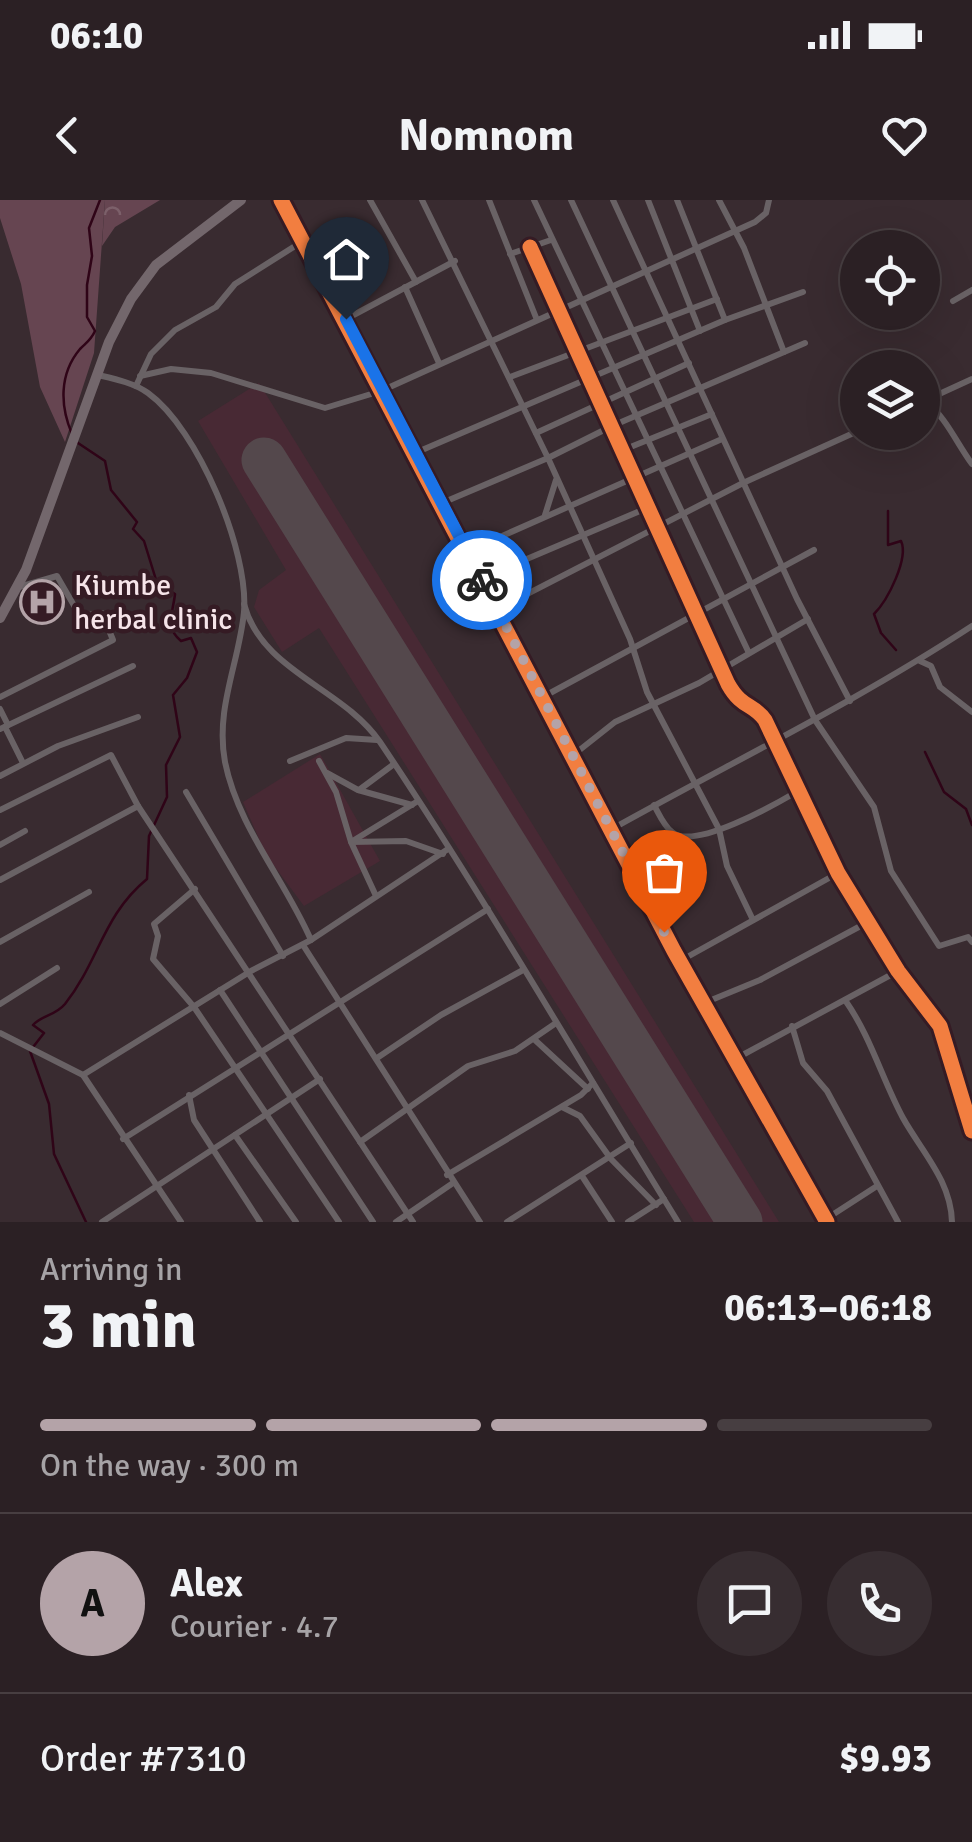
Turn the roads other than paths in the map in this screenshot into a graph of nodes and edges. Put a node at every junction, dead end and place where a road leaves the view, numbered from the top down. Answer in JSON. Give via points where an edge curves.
{"nodes":[{"id":1,"x":241,"y":200,"type":"edge"},
{"id":2,"x":281,"y":200,"type":"edge"},
{"id":3,"x":370,"y":200,"type":"edge"},
{"id":4,"x":422,"y":200,"type":"edge"},
{"id":5,"x":489,"y":200,"type":"edge"},
{"id":6,"x":534,"y":200,"type":"edge"},
{"id":7,"x":571,"y":200,"type":"edge"},
{"id":8,"x":612,"y":200,"type":"edge"},
{"id":9,"x":648,"y":200,"type":"edge"},
{"id":10,"x":677,"y":200,"type":"edge"},
{"id":11,"x":719,"y":200,"type":"edge"},
{"id":12,"x":769,"y":200,"type":"edge"},
{"id":13,"x":736,"y":230,"type":"junction"},
{"id":14,"x":552,"y":240,"type":"junction"},
{"id":15,"x":303,"y":241,"type":"junction"},
{"id":16,"x":530,"y":247,"type":"junction"},
{"id":17,"x":694,"y":247,"type":"junction"},
{"id":18,"x":510,"y":254,"type":"junction"},
{"id":19,"x":670,"y":258,"type":"junction"},
{"id":20,"x":454,"y":261,"type":"junction"},
{"id":21,"x":645,"y":268,"type":"junction"},
{"id":22,"x":416,"y":282,"type":"junction"},
{"id":23,"x":610,"y":285,"type":"junction"},
{"id":24,"x":406,"y":287,"type":"junction"},
{"id":25,"x":972,"y":290,"type":"edge"},
{"id":26,"x":803,"y":292,"type":"dead end"},
{"id":27,"x":717,"y":299,"type":"junction"},
{"id":28,"x":578,"y":300,"type":"junction"},
{"id":29,"x":954,"y":301,"type":"dead end"},
{"id":30,"x":766,"y":304,"type":"junction"},
{"id":31,"x":690,"y":308,"type":"junction"},
{"id":32,"x":559,"y":309,"type":"junction"},
{"id":33,"x":668,"y":317,"type":"junction"},
{"id":34,"x":346,"y":319,"type":"junction"},
{"id":35,"x":537,"y":320,"type":"junction"},
{"id":36,"x":725,"y":320,"type":"junction"},
{"id":37,"x":700,"y":331,"type":"junction"},
{"id":38,"x":632,"y":332,"type":"junction"},
{"id":39,"x":492,"y":339,"type":"junction"},
{"id":40,"x":679,"y":340,"type":"junction"},
{"id":41,"x":599,"y":343,"type":"junction"},
{"id":42,"x":805,"y":343,"type":"dead end"},
{"id":43,"x":578,"y":352,"type":"junction"},
{"id":44,"x":784,"y":352,"type":"junction"},
{"id":45,"x":643,"y":355,"type":"junction"},
{"id":46,"x":690,"y":363,"type":"junction"},
{"id":47,"x":439,"y":364,"type":"junction"},
{"id":48,"x":612,"y":369,"type":"junction"},
{"id":49,"x":96,"y":374,"type":"junction"},
{"id":50,"x":140,"y":376,"type":"junction"},
{"id":51,"x":510,"y":377,"type":"junction"},
{"id":52,"x":591,"y":379,"type":"junction"},
{"id":53,"x":655,"y":379,"type":"junction"},
{"id":54,"x":972,"y":379,"type":"edge"},
{"id":55,"x":136,"y":386,"type":"junction"},
{"id":56,"x":700,"y":388,"type":"junction"},
{"id":57,"x":382,"y":391,"type":"junction"},
{"id":58,"x":624,"y":392,"type":"junction"},
{"id":59,"x":940,"y":394,"type":"edge"},
{"id":60,"x":601,"y":402,"type":"junction"},
{"id":61,"x":665,"y":403,"type":"junction"},
{"id":62,"x":524,"y":408,"type":"junction"},
{"id":63,"x":712,"y":414,"type":"junction"},
{"id":64,"x":634,"y":416,"type":"junction"},
{"id":65,"x":940,"y":416,"type":"edge"},
{"id":66,"x":612,"y":426,"type":"junction"},
{"id":67,"x":677,"y":428,"type":"junction"},
{"id":68,"x":536,"y":432,"type":"junction"},
{"id":69,"x":722,"y":439,"type":"junction"},
{"id":70,"x":840,"y":439,"type":"edge"},
{"id":71,"x":645,"y":440,"type":"junction"},
{"id":72,"x":623,"y":450,"type":"junction"},
{"id":73,"x":415,"y":453,"type":"junction"},
{"id":74,"x":688,"y":454,"type":"junction"},
{"id":75,"x":548,"y":458,"type":"junction"},
{"id":76,"x":972,"y":464,"type":"edge"},
{"id":77,"x":659,"y":467,"type":"junction"},
{"id":78,"x":557,"y":478,"type":"junction"},
{"id":79,"x":636,"y":478,"type":"junction"},
{"id":80,"x":743,"y":483,"type":"junction"},
{"id":81,"x":710,"y":500,"type":"junction"},
{"id":82,"x":442,"y":504,"type":"junction"},
{"id":83,"x":569,"y":506,"type":"junction"},
{"id":84,"x":647,"y":508,"type":"junction"},
{"id":85,"x":682,"y":514,"type":"junction"},
{"id":86,"x":544,"y":517,"type":"junction"},
{"id":87,"x":655,"y":529,"type":"junction"},
{"id":88,"x":582,"y":535,"type":"junction"},
{"id":89,"x":814,"y":550,"type":"dead end"},
{"id":90,"x":468,"y":551,"type":"junction"},
{"id":91,"x":592,"y":562,"type":"junction"},
{"id":92,"x":783,"y":569,"type":"junction"},
{"id":93,"x":750,"y":586,"type":"junction"},
{"id":94,"x":19,"y":587,"type":"junction"},
{"id":95,"x":725,"y":602,"type":"junction"},
{"id":96,"x":244,"y":604,"type":"junction"},
{"id":97,"x":506,"y":605,"type":"junction"},
{"id":98,"x":496,"y":610,"type":"junction"},
{"id":99,"x":698,"y":616,"type":"junction"},
{"id":100,"x":0,"y":618,"type":"edge"},
{"id":101,"x":808,"y":619,"type":"junction"},
{"id":102,"x":972,"y":626,"type":"edge"},
{"id":103,"x":776,"y":638,"type":"junction"},
{"id":104,"x":633,"y":648,"type":"junction"},
{"id":105,"x":748,"y":651,"type":"junction"},
{"id":106,"x":919,"y":661,"type":"junction"},
{"id":107,"x":132,"y":666,"type":"dead end"},
{"id":108,"x":721,"y":670,"type":"junction"},
{"id":109,"x":0,"y":696,"type":"edge"},
{"id":110,"x":541,"y":698,"type":"junction"},
{"id":111,"x":850,"y":702,"type":"junction"},
{"id":112,"x":654,"y":706,"type":"junction"},
{"id":113,"x":0,"y":708,"type":"edge"},
{"id":114,"x":972,"y":712,"type":"edge"},
{"id":115,"x":138,"y":717,"type":"dead end"},
{"id":116,"x":814,"y":720,"type":"junction"},
{"id":117,"x":5,"y":727,"type":"edge"},
{"id":118,"x":378,"y":740,"type":"junction"},
{"id":119,"x":773,"y":741,"type":"junction"},
{"id":120,"x":572,"y":756,"type":"junction"},
{"id":121,"x":319,"y":760,"type":"dead end"},
{"id":122,"x":290,"y":761,"type":"dead end"},
{"id":123,"x":23,"y":763,"type":"junction"},
{"id":124,"x":394,"y":764,"type":"junction"},
{"id":125,"x":326,"y":772,"type":"junction"},
{"id":126,"x":0,"y":776,"type":"edge"},
{"id":127,"x":695,"y":782,"type":"junction"},
{"id":128,"x":358,"y":790,"type":"junction"},
{"id":129,"x":798,"y":791,"type":"junction"},
{"id":130,"x":186,"y":792,"type":"dead end"},
{"id":131,"x":415,"y":803,"type":"junction"},
{"id":132,"x":654,"y":805,"type":"junction"},
{"id":133,"x":138,"y":806,"type":"junction"},
{"id":134,"x":0,"y":810,"type":"edge"},
{"id":135,"x":611,"y":829,"type":"junction"},
{"id":136,"x":719,"y":829,"type":"junction"},
{"id":137,"x":25,"y":831,"type":"dead end"},
{"id":138,"x":352,"y":842,"type":"junction"},
{"id":139,"x":0,"y":844,"type":"edge"},
{"id":140,"x":446,"y":851,"type":"junction"},
{"id":141,"x":838,"y":873,"type":"junction"},
{"id":142,"x":0,"y":880,"type":"edge"},
{"id":143,"x":195,"y":889,"type":"junction"},
{"id":144,"x":89,"y":892,"type":"dead end"},
{"id":145,"x":376,"y":896,"type":"junction"},
{"id":146,"x":488,"y":909,"type":"junction"},
{"id":147,"x":753,"y":920,"type":"junction"},
{"id":148,"x":868,"y":922,"type":"junction"},
{"id":149,"x":0,"y":942,"type":"edge"},
{"id":150,"x":307,"y":942,"type":"junction"},
{"id":151,"x":972,"y":942,"type":"edge"},
{"id":152,"x":282,"y":956,"type":"junction"},
{"id":153,"x":680,"y":961,"type":"junction"},
{"id":154,"x":57,"y":968,"type":"dead end"},
{"id":155,"x":523,"y":970,"type":"junction"},
{"id":156,"x":250,"y":971,"type":"junction"},
{"id":157,"x":898,"y":972,"type":"junction"},
{"id":158,"x":220,"y":990,"type":"junction"},
{"id":159,"x":845,"y":1000,"type":"junction"},
{"id":160,"x":704,"y":1003,"type":"junction"},
{"id":161,"x":0,"y":1004,"type":"edge"},
{"id":162,"x":340,"y":1004,"type":"junction"},
{"id":163,"x":194,"y":1007,"type":"junction"},
{"id":164,"x":556,"y":1023,"type":"junction"},
{"id":165,"x":792,"y":1026,"type":"junction"},
{"id":166,"x":0,"y":1032,"type":"edge"},
{"id":167,"x":292,"y":1033,"type":"junction"},
{"id":168,"x":535,"y":1040,"type":"junction"},
{"id":169,"x":259,"y":1052,"type":"junction"},
{"id":170,"x":377,"y":1058,"type":"junction"},
{"id":171,"x":736,"y":1058,"type":"junction"},
{"id":172,"x":233,"y":1068,"type":"junction"},
{"id":173,"x":83,"y":1075,"type":"junction"},
{"id":174,"x":320,"y":1080,"type":"junction"},
{"id":175,"x":591,"y":1086,"type":"junction"},
{"id":176,"x":189,"y":1094,"type":"junction"},
{"id":177,"x":290,"y":1098,"type":"junction"},
{"id":178,"x":562,"y":1107,"type":"junction"},
{"id":179,"x":407,"y":1112,"type":"junction"},
{"id":180,"x":264,"y":1115,"type":"junction"},
{"id":181,"x":972,"y":1132,"type":"edge"},
{"id":182,"x":234,"y":1135,"type":"junction"},
{"id":183,"x":122,"y":1139,"type":"junction"},
{"id":184,"x":360,"y":1142,"type":"junction"},
{"id":185,"x":631,"y":1143,"type":"junction"},
{"id":186,"x":212,"y":1150,"type":"junction"},
{"id":187,"x":611,"y":1159,"type":"junction"},
{"id":188,"x":582,"y":1176,"type":"junction"},
{"id":189,"x":450,"y":1179,"type":"junction"},
{"id":190,"x":877,"y":1186,"type":"junction"},
{"id":191,"x":156,"y":1187,"type":"junction"},
{"id":192,"x":664,"y":1199,"type":"junction"},
{"id":193,"x":656,"y":1204,"type":"junction"},
{"id":194,"x":410,"y":1218,"type":"edge"},
{"id":195,"x":826,"y":1221,"type":"edge"},
{"id":196,"x":102,"y":1222,"type":"edge"},
{"id":197,"x":181,"y":1222,"type":"edge"},
{"id":198,"x":260,"y":1222,"type":"edge"},
{"id":199,"x":296,"y":1222,"type":"edge"},
{"id":200,"x":339,"y":1222,"type":"edge"},
{"id":201,"x":373,"y":1222,"type":"edge"},
{"id":202,"x":396,"y":1222,"type":"edge"},
{"id":203,"x":480,"y":1222,"type":"edge"},
{"id":204,"x":507,"y":1222,"type":"edge"},
{"id":205,"x":612,"y":1222,"type":"edge"},
{"id":206,"x":628,"y":1222,"type":"edge"},
{"id":207,"x":678,"y":1222,"type":"edge"},
{"id":208,"x":898,"y":1222,"type":"edge"},
{"id":209,"x":952,"y":1222,"type":"edge"}],
"edges":[{"from":1,"to":49,"type":"highway","via":[[156,265],[118,323]]},
{"from":2,"to":15,"type":"street"},
{"from":3,"to":22,"type":"street"},
{"from":4,"to":20,"type":"street"},
{"from":5,"to":18,"type":"street"},
{"from":6,"to":14,"type":"street"},
{"from":7,"to":23,"type":"street"},
{"from":8,"to":21,"type":"street"},
{"from":9,"to":19,"type":"street"},
{"from":10,"to":17,"type":"street"},
{"from":11,"to":13,"type":"street"},
{"from":12,"to":13,"type":"street","via":[[766,213]]},
{"from":13,"to":17,"type":"street"},
{"from":13,"to":30,"type":"street"},
{"from":14,"to":16,"type":"street"},
{"from":14,"to":28,"type":"street"},
{"from":15,"to":34,"type":"street"},
{"from":15,"to":50,"type":"street","via":[[176,330]]},
{"from":16,"to":18,"type":"street"},
{"from":16,"to":32,"type":"street"},
{"from":17,"to":19,"type":"street"},
{"from":17,"to":27,"type":"street"},
{"from":18,"to":35,"type":"street"},
{"from":19,"to":21,"type":"street"},
{"from":19,"to":31,"type":"street"},
{"from":20,"to":22,"type":"street"},
{"from":20,"to":39,"type":"street"},
{"from":21,"to":23,"type":"street"},
{"from":21,"to":33,"type":"street"},
{"from":22,"to":24,"type":"street"},
{"from":23,"to":28,"type":"street"},
{"from":23,"to":38,"type":"street"},
{"from":24,"to":34,"type":"street"},
{"from":24,"to":47,"type":"street"},
{"from":25,"to":29,"type":"street"},
{"from":26,"to":30,"type":"street"},
{"from":27,"to":31,"type":"street"},
{"from":27,"to":36,"type":"street"},
{"from":28,"to":32,"type":"street"},
{"from":28,"to":41,"type":"street"},
{"from":30,"to":36,"type":"street"},
{"from":30,"to":44,"type":"street"},
{"from":31,"to":33,"type":"street"},
{"from":31,"to":37,"type":"street"},
{"from":32,"to":35,"type":"street"},
{"from":32,"to":43,"type":"street"},
{"from":33,"to":38,"type":"street"},
{"from":33,"to":40,"type":"street"},
{"from":34,"to":57,"type":"street"},
{"from":35,"to":39,"type":"street"},
{"from":36,"to":37,"type":"street"},
{"from":37,"to":40,"type":"street"},
{"from":38,"to":41,"type":"street"},
{"from":38,"to":45,"type":"street"},
{"from":39,"to":47,"type":"street"},
{"from":39,"to":51,"type":"street"},
{"from":40,"to":45,"type":"street"},
{"from":40,"to":46,"type":"street"},
{"from":41,"to":43,"type":"street"},
{"from":41,"to":48,"type":"street"},
{"from":42,"to":44,"type":"street"},
{"from":43,"to":51,"type":"street"},
{"from":43,"to":52,"type":"street"},
{"from":44,"to":56,"type":"street"},
{"from":45,"to":48,"type":"street"},
{"from":45,"to":53,"type":"street"},
{"from":46,"to":53,"type":"street"},
{"from":46,"to":56,"type":"street"},
{"from":47,"to":57,"type":"street"},
{"from":48,"to":52,"type":"street"},
{"from":48,"to":58,"type":"street"},
{"from":49,"to":55,"type":"street"},
{"from":49,"to":94,"type":"highway"},
{"from":50,"to":55,"type":"street"},
{"from":50,"to":57,"type":"street","via":[[171,369],[212,373],[325,408]]},
{"from":51,"to":62,"type":"street"},
{"from":52,"to":60,"type":"street"},
{"from":52,"to":62,"type":"street"},
{"from":53,"to":58,"type":"street"},
{"from":53,"to":61,"type":"street"},
{"from":54,"to":59,"type":"street"},
{"from":55,"to":96,"type":"street","via":[[163,406],[211,481]]},
{"from":56,"to":61,"type":"street"},
{"from":56,"to":63,"type":"street"},
{"from":57,"to":73,"type":"street"},
{"from":58,"to":60,"type":"street"},
{"from":58,"to":64,"type":"street"},
{"from":60,"to":66,"type":"street"},
{"from":60,"to":68,"type":"street"},
{"from":61,"to":64,"type":"street"},
{"from":61,"to":67,"type":"street"},
{"from":62,"to":68,"type":"street"},
{"from":62,"to":73,"type":"street"},
{"from":63,"to":67,"type":"street"},
{"from":63,"to":69,"type":"street"},
{"from":64,"to":66,"type":"street"},
{"from":64,"to":71,"type":"street"},
{"from":65,"to":76,"type":"street"},
{"from":66,"to":72,"type":"street"},
{"from":66,"to":75,"type":"street"},
{"from":67,"to":71,"type":"street"},
{"from":67,"to":74,"type":"street"},
{"from":68,"to":75,"type":"street"},
{"from":69,"to":74,"type":"street"},
{"from":69,"to":80,"type":"street"},
{"from":70,"to":80,"type":"street"},
{"from":71,"to":72,"type":"street"},
{"from":71,"to":77,"type":"street"},
{"from":72,"to":79,"type":"street"},
{"from":73,"to":82,"type":"street"},
{"from":74,"to":77,"type":"street"},
{"from":74,"to":81,"type":"street"},
{"from":75,"to":78,"type":"street"},
{"from":75,"to":82,"type":"street"},
{"from":77,"to":79,"type":"street"},
{"from":77,"to":85,"type":"street"},
{"from":78,"to":83,"type":"street"},
{"from":78,"to":86,"type":"street"},
{"from":79,"to":83,"type":"street"},
{"from":79,"to":84,"type":"street"},
{"from":80,"to":81,"type":"street"},
{"from":80,"to":92,"type":"street"},
{"from":81,"to":85,"type":"street"},
{"from":81,"to":93,"type":"street"},
{"from":82,"to":90,"type":"street"},
{"from":83,"to":86,"type":"street"},
{"from":83,"to":88,"type":"street"},
{"from":84,"to":87,"type":"street"},
{"from":84,"to":88,"type":"street"},
{"from":85,"to":87,"type":"street"},
{"from":85,"to":95,"type":"street"},
{"from":86,"to":90,"type":"street"},
{"from":87,"to":91,"type":"street"},
{"from":87,"to":99,"type":"street"},
{"from":88,"to":91,"type":"street"},
{"from":88,"to":97,"type":"street","via":[[510,568]]},
{"from":89,"to":92,"type":"street"},
{"from":90,"to":98,"type":"street"},
{"from":91,"to":97,"type":"street"},
{"from":91,"to":104,"type":"street"},
{"from":92,"to":93,"type":"street"},
{"from":92,"to":101,"type":"street"},
{"from":93,"to":95,"type":"street"},
{"from":93,"to":103,"type":"street"},
{"from":94,"to":100,"type":"highway"},
{"from":94,"to":109,"type":"street","via":[[57,576],[80,616],[102,612],[113,640]]},
{"from":95,"to":99,"type":"street"},
{"from":95,"to":105,"type":"street"},
{"from":96,"to":118,"type":"street","via":[[266,647],[353,710]]},
{"from":96,"to":150,"type":"street","via":[[224,710],[224,758]]},
{"from":97,"to":98,"type":"street"},
{"from":98,"to":110,"type":"street"},
{"from":99,"to":104,"type":"street"},
{"from":99,"to":108,"type":"street"},
{"from":101,"to":103,"type":"street"},
{"from":101,"to":111,"type":"street"},
{"from":102,"to":106,"type":"street"},
{"from":103,"to":105,"type":"street"},
{"from":103,"to":116,"type":"street"},
{"from":104,"to":110,"type":"street"},
{"from":104,"to":112,"type":"street"},
{"from":105,"to":108,"type":"street"},
{"from":106,"to":111,"type":"street"},
{"from":106,"to":114,"type":"street"},
{"from":107,"to":117,"type":"street"},
{"from":108,"to":112,"type":"street"},
{"from":108,"to":119,"type":"street","via":[[739,703],[761,714]]},
{"from":110,"to":120,"type":"street"},
{"from":111,"to":116,"type":"street"},
{"from":112,"to":120,"type":"street","via":[[615,722]]},
{"from":112,"to":127,"type":"street"},
{"from":113,"to":117,"type":"street"},
{"from":115,"to":123,"type":"street"},
{"from":116,"to":119,"type":"street"},
{"from":116,"to":151,"type":"street","via":[[874,808],[891,871],[930,937],[944,947],[966,937]]},
{"from":117,"to":123,"type":"street"},
{"from":118,"to":122,"type":"street","via":[[346,738]]},
{"from":118,"to":124,"type":"street"},
{"from":119,"to":127,"type":"street"},
{"from":119,"to":129,"type":"street"},
{"from":120,"to":135,"type":"street"},
{"from":121,"to":125,"type":"street"},
{"from":123,"to":126,"type":"street"},
{"from":124,"to":128,"type":"street"},
{"from":124,"to":131,"type":"street"},
{"from":125,"to":128,"type":"street"},
{"from":125,"to":138,"type":"street"},
{"from":127,"to":132,"type":"street"},
{"from":127,"to":136,"type":"street"},
{"from":128,"to":131,"type":"street"},
{"from":129,"to":136,"type":"street"},
{"from":129,"to":141,"type":"street"},
{"from":130,"to":152,"type":"street"},
{"from":131,"to":138,"type":"street"},
{"from":131,"to":140,"type":"street"},
{"from":132,"to":135,"type":"street"},
{"from":132,"to":136,"type":"street","via":[[677,835]]},
{"from":133,"to":134,"type":"street","via":[[111,755]]},
{"from":133,"to":142,"type":"street"},
{"from":133,"to":143,"type":"street"},
{"from":135,"to":153,"type":"street"},
{"from":136,"to":147,"type":"street","via":[[727,866]]},
{"from":137,"to":139,"type":"street"},
{"from":138,"to":140,"type":"street","via":[[406,841]]},
{"from":138,"to":145,"type":"street"},
{"from":140,"to":145,"type":"street"},
{"from":140,"to":146,"type":"street"},
{"from":141,"to":147,"type":"street"},
{"from":141,"to":148,"type":"street"},
{"from":143,"to":156,"type":"street"},
{"from":143,"to":163,"type":"street","via":[[157,921],[151,954]]},
{"from":144,"to":149,"type":"street"},
{"from":145,"to":150,"type":"street"},
{"from":146,"to":155,"type":"street"},
{"from":146,"to":162,"type":"street"},
{"from":147,"to":153,"type":"street"},
{"from":148,"to":157,"type":"street"},
{"from":148,"to":160,"type":"street"},
{"from":150,"to":152,"type":"street"},
{"from":150,"to":162,"type":"street"},
{"from":152,"to":156,"type":"street"},
{"from":153,"to":160,"type":"street"},
{"from":154,"to":161,"type":"street"},
{"from":155,"to":164,"type":"street"},
{"from":155,"to":170,"type":"street"},
{"from":156,"to":158,"type":"street"},
{"from":156,"to":167,"type":"street"},
{"from":157,"to":159,"type":"street"},
{"from":157,"to":181,"type":"street","via":[[940,1026]]},
{"from":158,"to":163,"type":"street"},
{"from":158,"to":169,"type":"street"},
{"from":159,"to":165,"type":"street"},
{"from":159,"to":209,"type":"street","via":[[940,1176]]},
{"from":160,"to":171,"type":"street"},
{"from":162,"to":167,"type":"street"},
{"from":162,"to":170,"type":"street"},
{"from":163,"to":172,"type":"street"},
{"from":163,"to":173,"type":"street"},
{"from":164,"to":168,"type":"street"},
{"from":164,"to":175,"type":"street"},
{"from":165,"to":171,"type":"street"},
{"from":165,"to":190,"type":"street","via":[[803,1063],[827,1091]]},
{"from":166,"to":173,"type":"street"},
{"from":167,"to":169,"type":"street"},
{"from":167,"to":174,"type":"street"},
{"from":168,"to":175,"type":"street"},
{"from":168,"to":179,"type":"street","via":[[468,1066]]},
{"from":169,"to":172,"type":"street"},
{"from":169,"to":177,"type":"street"},
{"from":170,"to":179,"type":"street"},
{"from":171,"to":195,"type":"street"},
{"from":172,"to":176,"type":"street"},
{"from":172,"to":180,"type":"street"},
{"from":173,"to":183,"type":"street"},
{"from":174,"to":177,"type":"street"},
{"from":174,"to":184,"type":"street"},
{"from":175,"to":178,"type":"street"},
{"from":175,"to":185,"type":"street"},
{"from":176,"to":183,"type":"street"},
{"from":176,"to":186,"type":"street","via":[[194,1120]]},
{"from":177,"to":180,"type":"street"},
{"from":177,"to":201,"type":"street"},
{"from":178,"to":187,"type":"street","via":[[580,1116]]},
{"from":178,"to":189,"type":"street"},
{"from":179,"to":184,"type":"street"},
{"from":179,"to":189,"type":"street"},
{"from":180,"to":182,"type":"street"},
{"from":180,"to":200,"type":"street"},
{"from":182,"to":186,"type":"street"},
{"from":182,"to":199,"type":"street"},
{"from":183,"to":191,"type":"street"},
{"from":184,"to":194,"type":"street"},
{"from":185,"to":187,"type":"street"},
{"from":185,"to":192,"type":"street"},
{"from":186,"to":191,"type":"street"},
{"from":186,"to":198,"type":"street"},
{"from":187,"to":188,"type":"street"},
{"from":187,"to":193,"type":"street"},
{"from":188,"to":204,"type":"street"},
{"from":188,"to":205,"type":"street"},
{"from":189,"to":194,"type":"street"},
{"from":189,"to":203,"type":"street"},
{"from":190,"to":195,"type":"street"},
{"from":190,"to":208,"type":"street"},
{"from":191,"to":196,"type":"street"},
{"from":191,"to":197,"type":"street"},
{"from":192,"to":193,"type":"street"},
{"from":192,"to":207,"type":"street"},
{"from":193,"to":206,"type":"street"},
{"from":194,"to":202,"type":"street"}]}
